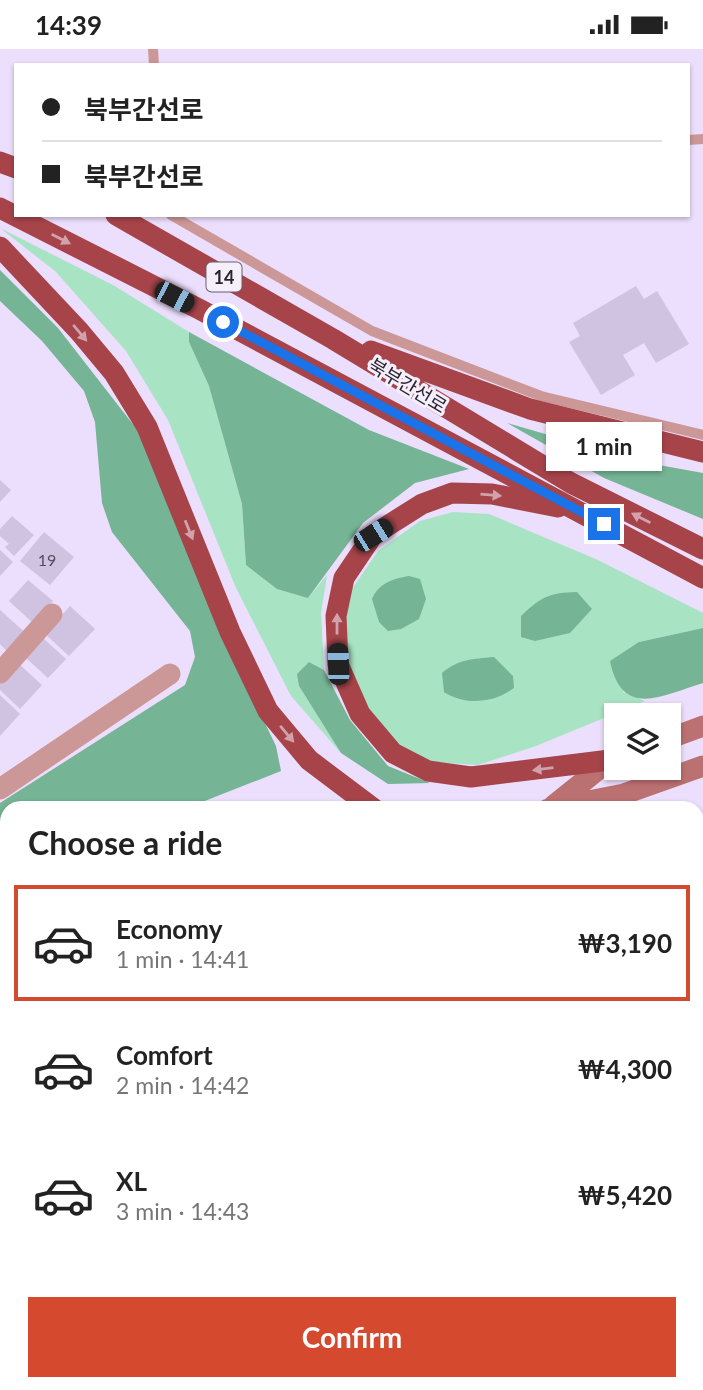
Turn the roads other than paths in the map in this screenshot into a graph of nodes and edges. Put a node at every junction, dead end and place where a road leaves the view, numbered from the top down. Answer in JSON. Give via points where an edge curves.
{"nodes":[{"id":1,"x":18,"y":217,"type":"edge"},
{"id":2,"x":119,"y":217,"type":"edge"},
{"id":3,"x":174,"y":217,"type":"edge"},
{"id":4,"x":0,"y":247,"type":"edge"},
{"id":5,"x":332,"y":339,"type":"junction"},
{"id":6,"x":703,"y":435,"type":"edge"},
{"id":7,"x":703,"y":452,"type":"edge"},
{"id":8,"x":580,"y":511,"type":"junction"},
{"id":9,"x":702,"y":549,"type":"edge"},
{"id":10,"x":703,"y":578,"type":"edge"},
{"id":11,"x":52,"y":614,"type":"dead end"},
{"id":12,"x":0,"y":673,"type":"edge"},
{"id":13,"x":170,"y":674,"type":"dead end"},
{"id":14,"x":703,"y":726,"type":"edge"},
{"id":15,"x":681,"y":734,"type":"edge"},
{"id":16,"x":604,"y":760,"type":"edge"},
{"id":17,"x":604,"y":766,"type":"edge"},
{"id":18,"x":703,"y":766,"type":"edge"},
{"id":19,"x":0,"y":789,"type":"edge"},
{"id":20,"x":363,"y":801,"type":"edge"},
{"id":21,"x":559,"y":801,"type":"edge"},
{"id":22,"x":587,"y":801,"type":"edge"}],
"edges":[{"from":1,"to":8,"type":"highway","name":"북부간선로","number":"14","one_way":true},
{"from":2,"to":5,"type":"highway","name":"북부간선로","number":"14"},
{"from":3,"to":6,"type":"lane","via":[[372,331],[541,396]]},
{"from":4,"to":20,"type":"highway","one_way":true,"via":[[114,373],[147,427],[229,632],[268,711],[309,760]]},
{"from":5,"to":7,"type":"highway","via":[[530,409]]},
{"from":9,"to":5,"type":"highway","name":"북부간선로","number":"14","one_way":true,"via":[[571,483]]},
{"from":8,"to":10,"type":"highway","name":"북부간선로","number":"14"},
{"from":16,"to":8,"type":"highway","one_way":true,"via":[[471,777],[428,771],[393,753],[360,714],[338,664],[336,616],[344,578],[373,535],[422,504],[452,493],[492,494]]},
{"from":11,"to":12,"type":"street"},
{"from":13,"to":19,"type":"street"},
{"from":14,"to":15,"type":"main road"},
{"from":17,"to":21,"type":"main road"},
{"from":18,"to":22,"type":"main road","via":[[624,794]]}]}
